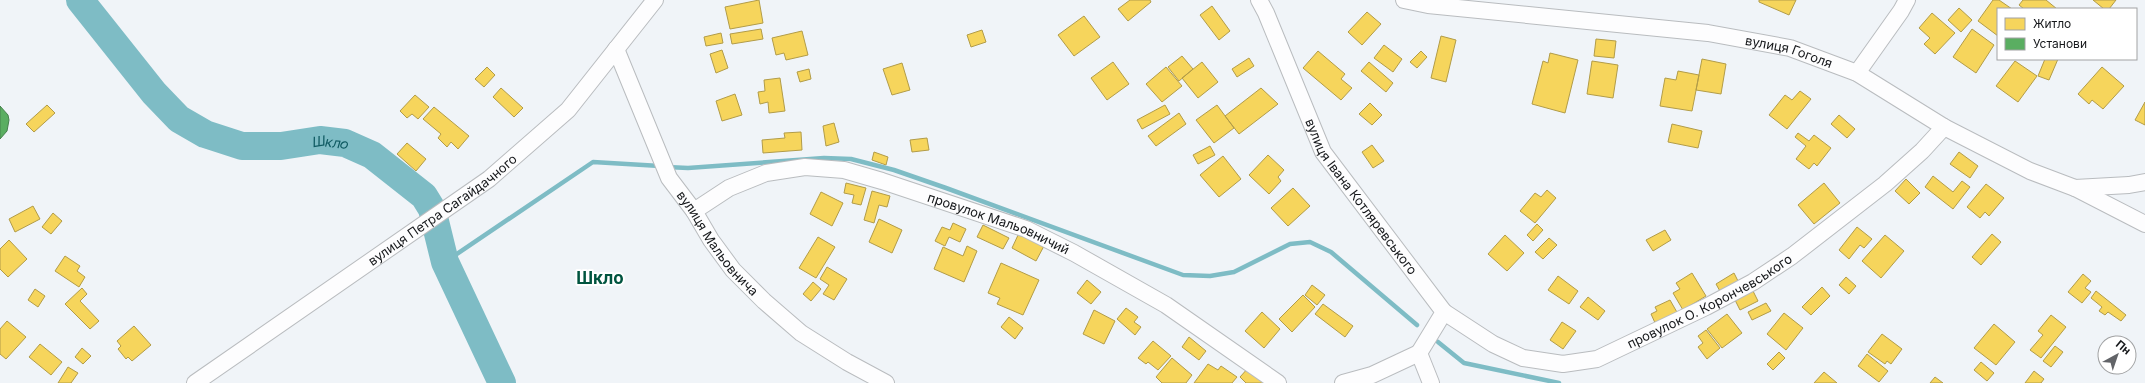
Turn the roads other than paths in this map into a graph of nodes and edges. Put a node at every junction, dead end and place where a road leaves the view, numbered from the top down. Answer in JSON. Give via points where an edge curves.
{"nodes":[{"id":1,"x":655,"y":0,"type":"edge"},
{"id":2,"x":1259,"y":0,"type":"edge"},
{"id":3,"x":1404,"y":0,"type":"edge"},
{"id":4,"x":1906,"y":0,"type":"edge"},
{"id":5,"x":616,"y":49,"type":"junction"},
{"id":6,"x":1857,"y":73,"type":"junction"},
{"id":7,"x":1944,"y":127,"type":"junction"},
{"id":8,"x":2145,"y":182,"type":"edge"},
{"id":9,"x":2075,"y":188,"type":"junction"},
{"id":10,"x":694,"y":210,"type":"junction"},
{"id":11,"x":2145,"y":224,"type":"edge"},
{"id":12,"x":1444,"y":312,"type":"junction"},
{"id":13,"x":1419,"y":353,"type":"junction"},
{"id":14,"x":196,"y":383,"type":"edge"},
{"id":15,"x":886,"y":383,"type":"edge"},
{"id":16,"x":1278,"y":383,"type":"edge"},
{"id":17,"x":1343,"y":383,"type":"edge"},
{"id":18,"x":1431,"y":383,"type":"edge"}],
"edges":[{"from":1,"to":5,"type":"street","name":"вулиця Петра Сагайдачного"},
{"from":2,"to":12,"type":"street","name":"вулиця Івана Котляревського","via":[[1324,152]]},
{"from":3,"to":6,"type":"street","name":"вулиця Гоголя","via":[[1428,5],[1708,33],[1790,48]]},
{"from":4,"to":6,"type":"street"},
{"from":5,"to":10,"type":"street","name":"вулиця Мальовнича","via":[[669,178]]},
{"from":5,"to":14,"type":"street","name":"вулиця Петра Сагайдачного","via":[[568,110],[489,179]]},
{"from":6,"to":7,"type":"street","name":"вулиця Гоголя"},
{"from":7,"to":9,"type":"street","name":"вулиця Гоголя","via":[[2030,171]]},
{"from":7,"to":12,"type":"street","name":"провулок О. Корончевського","via":[[1922,151],[1884,184],[1792,256],[1753,282],[1706,307],[1597,359],[1563,364],[1523,358],[1493,344]]},
{"from":8,"to":9,"type":"street","name":"вулиця Гоголя","via":[[2129,186]]},
{"from":9,"to":11,"type":"street"},
{"from":10,"to":15,"type":"street","name":"вулиця Мальовнича","via":[[711,240],[733,270],[764,301],[801,333]]},
{"from":10,"to":16,"type":"street","name":"провулок Мальовничий","via":[[729,188],[774,172],[805,167],[844,170],[882,181],[1026,229],[1074,253],[1166,305]]},
{"from":12,"to":13,"type":"street"},
{"from":13,"to":17,"type":"street","via":[[1372,375]]},
{"from":13,"to":18,"type":"street"}]}
